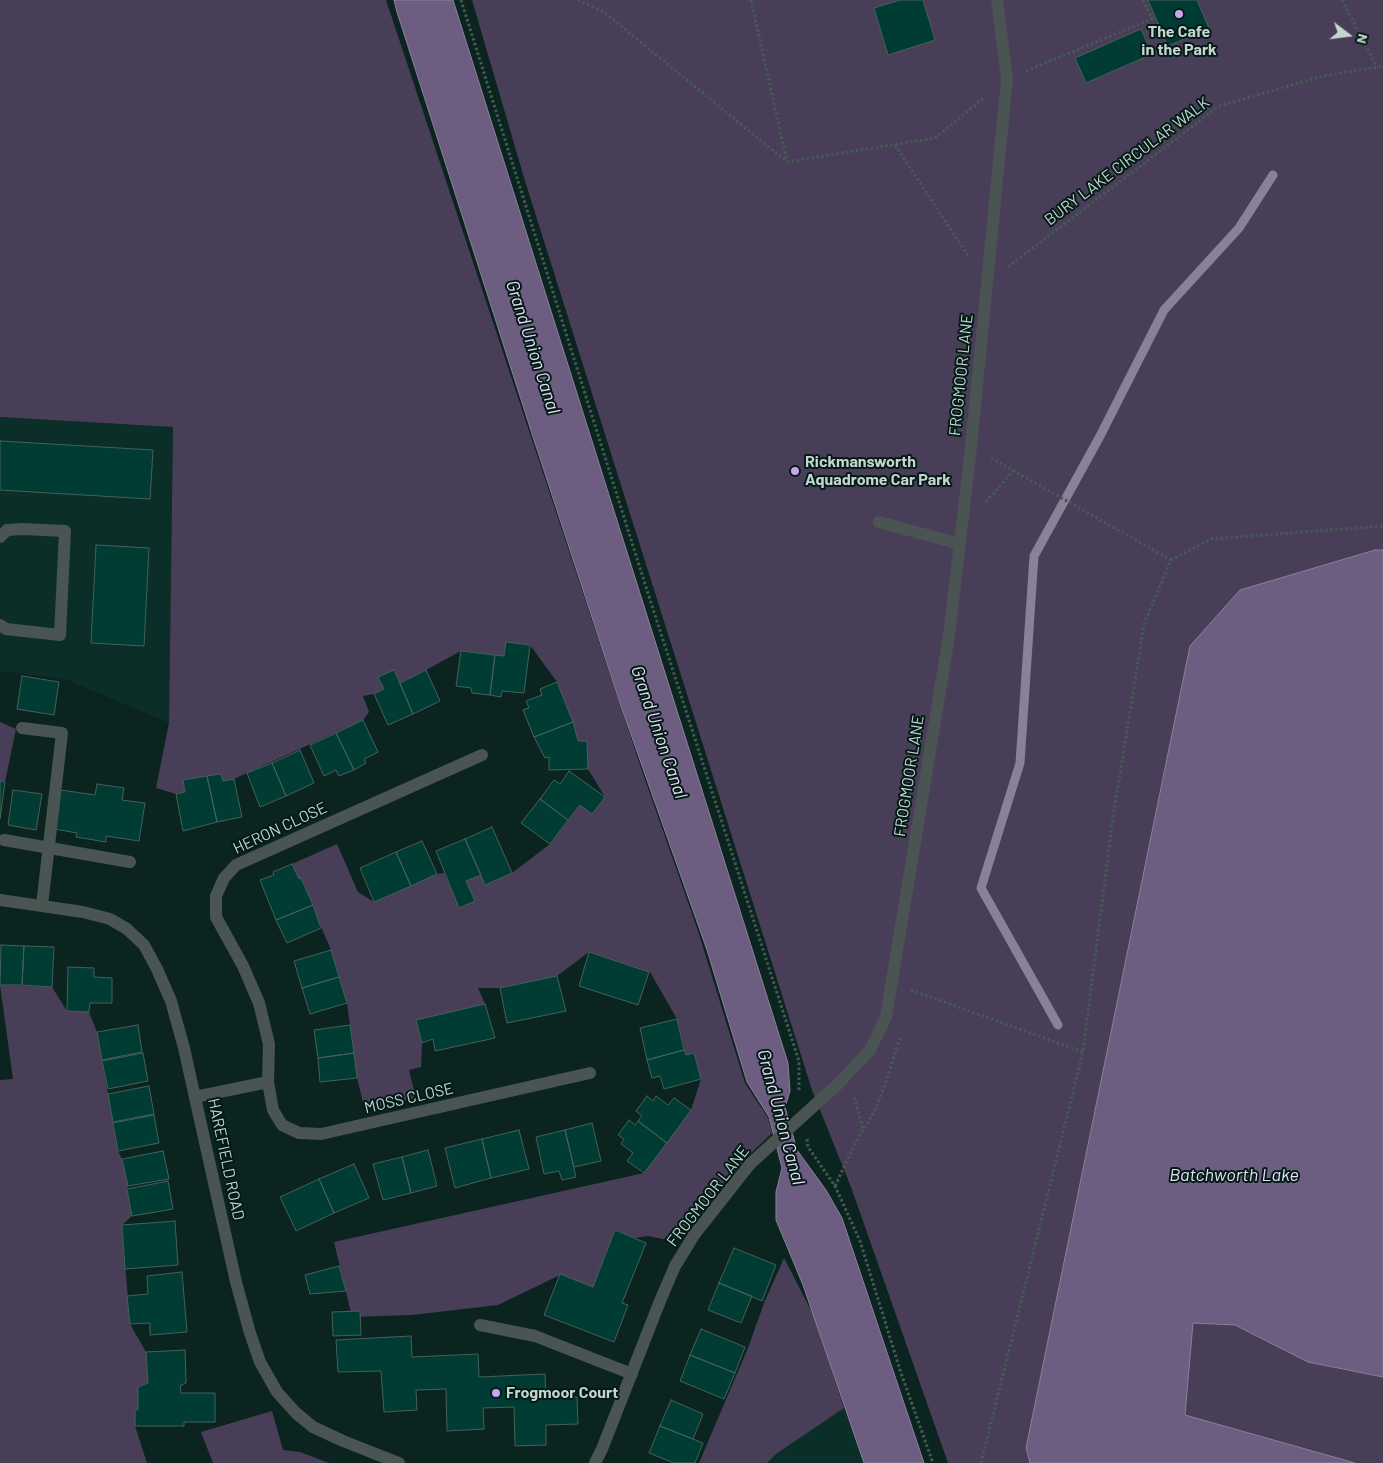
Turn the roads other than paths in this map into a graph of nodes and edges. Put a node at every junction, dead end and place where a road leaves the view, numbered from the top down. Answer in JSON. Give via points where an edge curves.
{"nodes":[{"id":1,"x":997,"y":0,"type":"edge"},
{"id":2,"x":879,"y":522,"type":"dead end"},
{"id":3,"x":0,"y":537,"type":"edge"},
{"id":4,"x":960,"y":544,"type":"junction"},
{"id":5,"x":0,"y":625,"type":"edge"},
{"id":6,"x":22,"y":728,"type":"dead end"},
{"id":7,"x":482,"y":755,"type":"dead end"},
{"id":8,"x":4,"y":840,"type":"dead end"},
{"id":9,"x":48,"y":848,"type":"junction"},
{"id":10,"x":130,"y":862,"type":"dead end"},
{"id":11,"x":0,"y":900,"type":"edge"},
{"id":12,"x":42,"y":906,"type":"junction"},
{"id":13,"x":590,"y":1073,"type":"dead end"},
{"id":14,"x":268,"y":1082,"type":"junction"},
{"id":15,"x":195,"y":1097,"type":"junction"},
{"id":16,"x":480,"y":1325,"type":"dead end"},
{"id":17,"x":632,"y":1374,"type":"junction"},
{"id":18,"x":399,"y":1463,"type":"edge"},
{"id":19,"x":595,"y":1463,"type":"edge"}],
"edges":[{"from":1,"to":4,"type":"street","name":"FROGMOOR LANE","via":[[1007,79]]},
{"from":2,"to":4,"type":"street"},
{"from":3,"to":5,"type":"street","via":[[7,530],[65,531],[60,635],[6,629]]},
{"from":4,"to":17,"type":"street","name":"FROGMOOR LANE","bridge":true,"via":[[949,636],[886,1017],[870,1050],[750,1164],[694,1235],[675,1266]]},
{"from":6,"to":9,"type":"street","via":[[62,733]]},
{"from":7,"to":14,"type":"street","name":"HERON CLOSE","via":[[236,865],[224,878],[216,896],[216,917],[259,1003],[269,1044]]},
{"from":8,"to":9,"type":"street"},
{"from":9,"to":10,"type":"street"},
{"from":9,"to":12,"type":"street"},
{"from":11,"to":12,"type":"street","name":"HAREFIELD ROAD"},
{"from":12,"to":15,"type":"street","name":"HAREFIELD ROAD","via":[[110,919],[144,945],[171,1001]]},
{"from":13,"to":14,"type":"street","name":"MOSS CLOSE","via":[[321,1134],[299,1133],[282,1125],[273,1110]]},
{"from":14,"to":15,"type":"street"},
{"from":15,"to":18,"type":"street","name":"HAREFIELD ROAD","via":[[236,1282],[260,1362],[277,1392],[313,1428]]},
{"from":16,"to":17,"type":"street","via":[[535,1336]]},
{"from":17,"to":19,"type":"street","name":"FROGMOOR LANE"}]}
